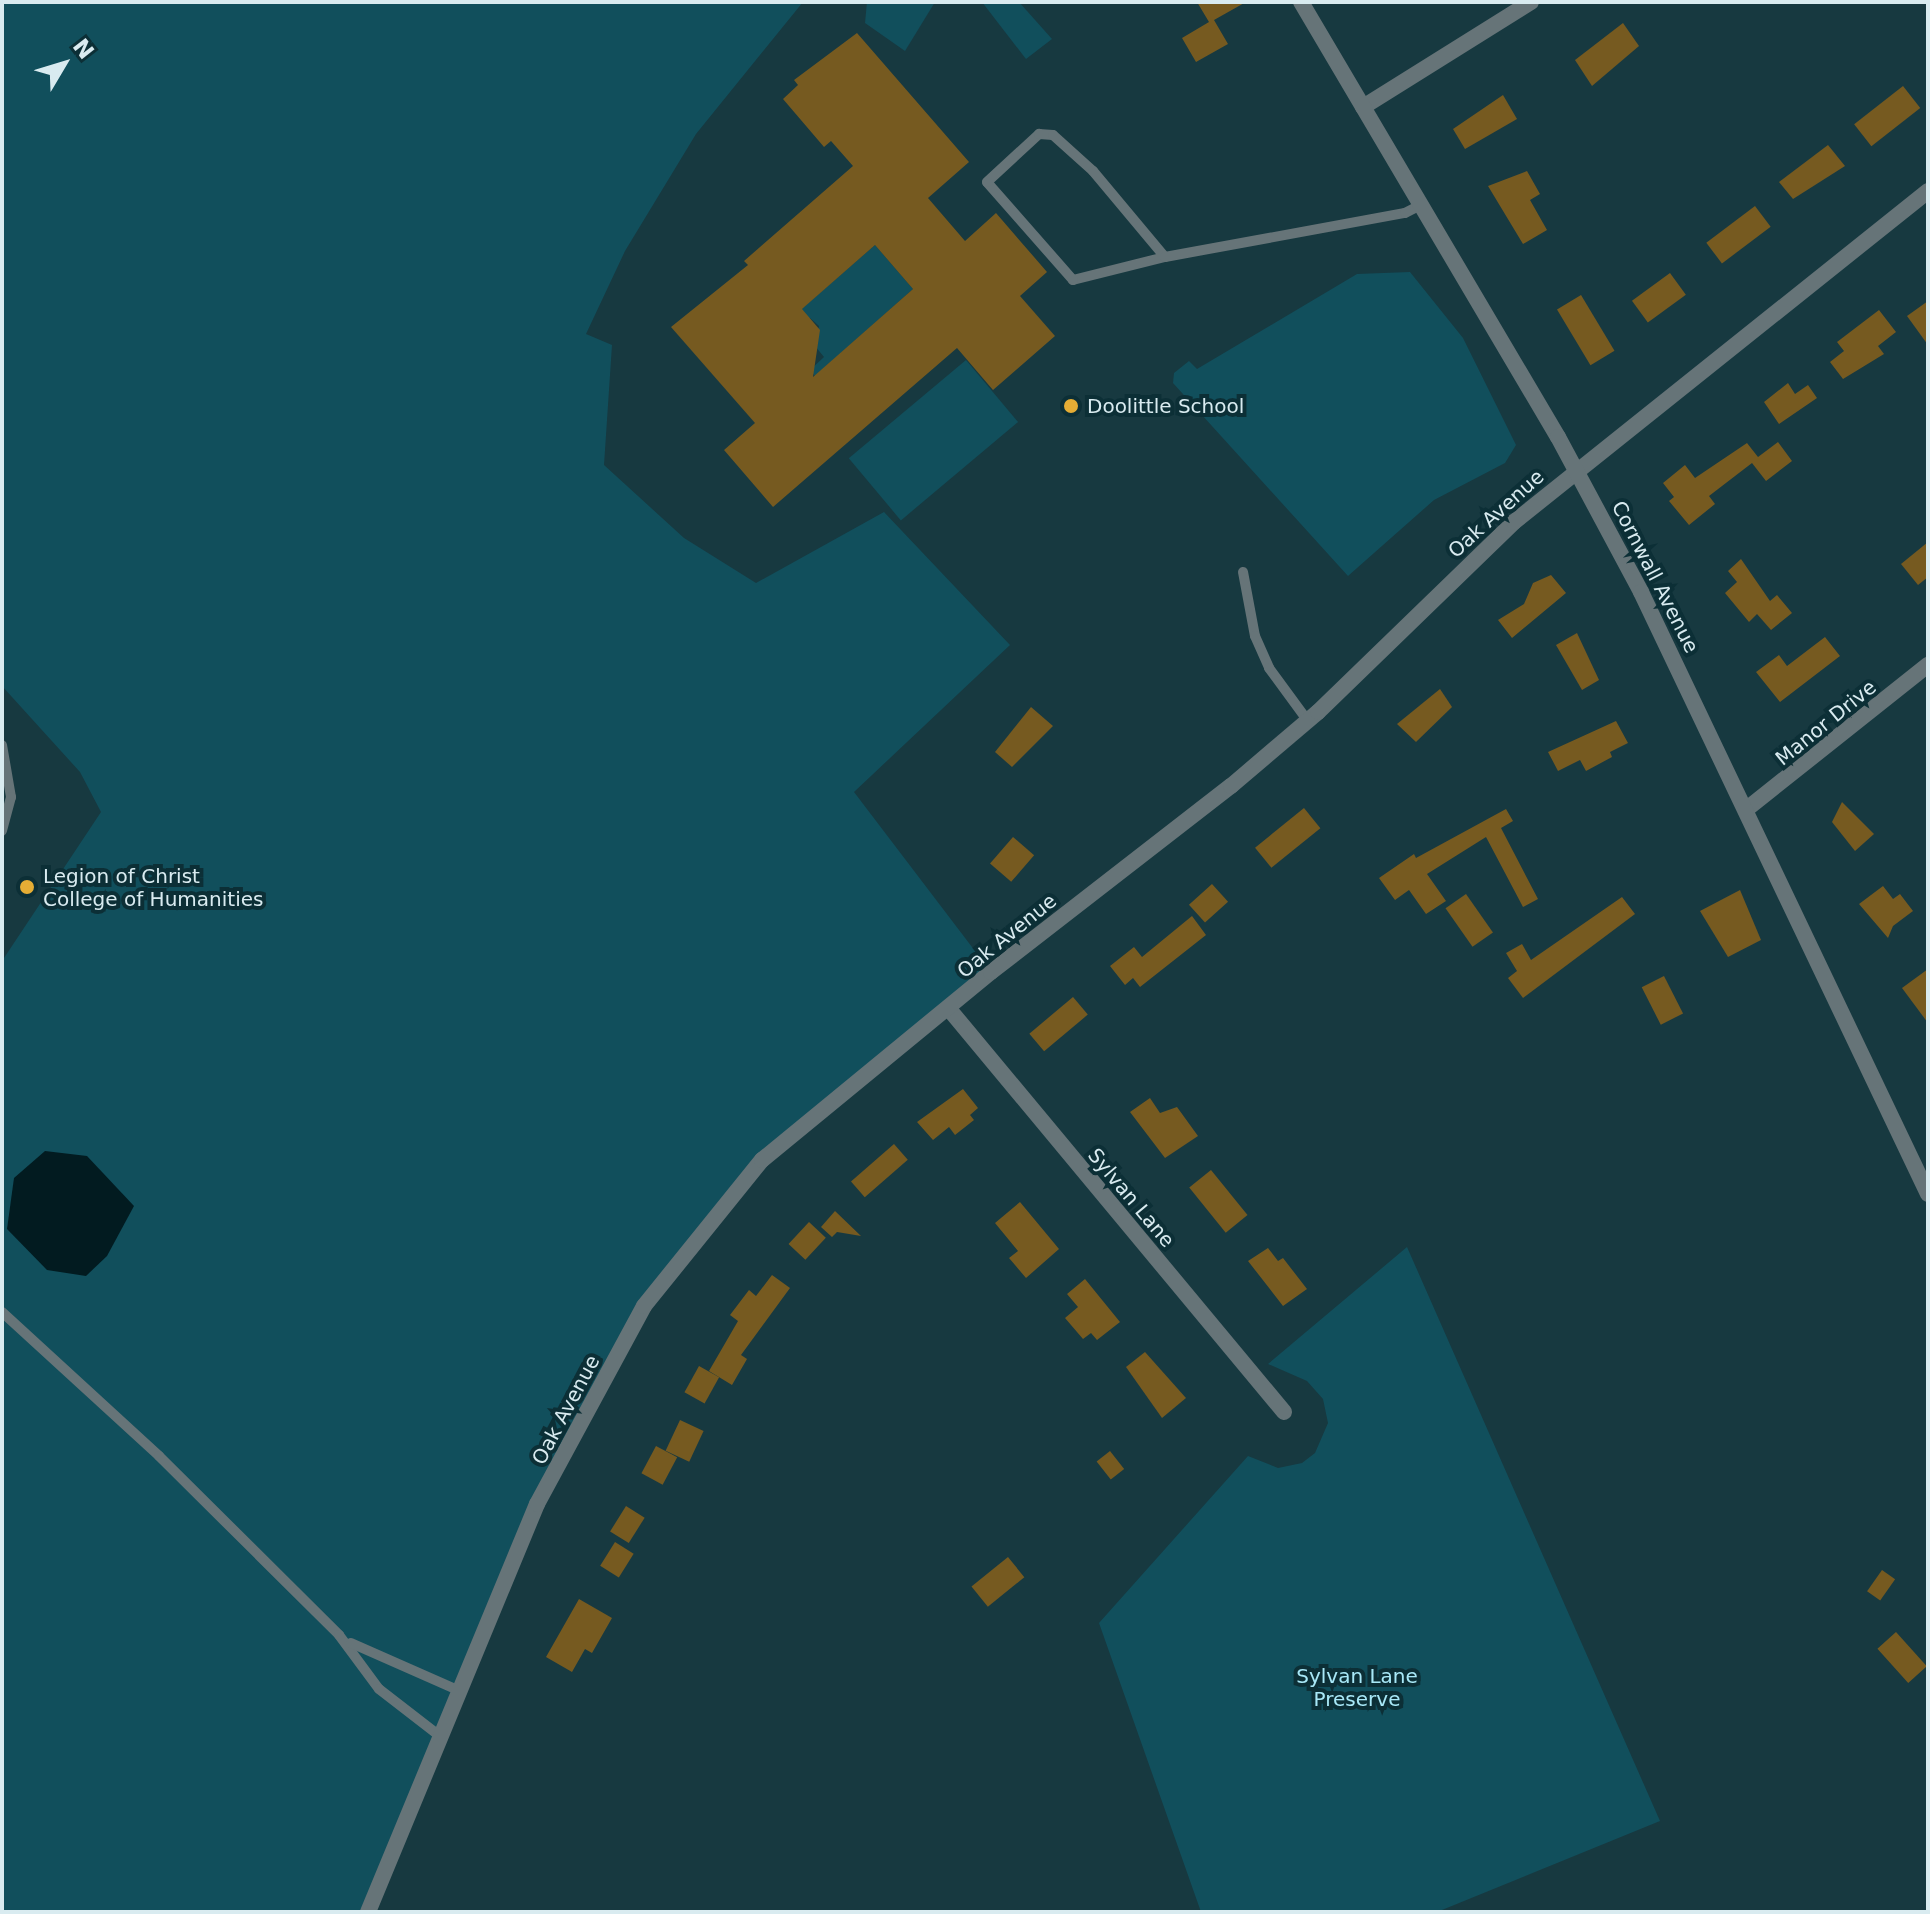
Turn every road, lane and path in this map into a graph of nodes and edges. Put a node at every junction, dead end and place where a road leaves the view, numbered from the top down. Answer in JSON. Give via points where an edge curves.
{"nodes":[{"id":1,"x":1301,"y":2,"type":"edge"},
{"id":2,"x":1531,"y":2,"type":"edge"},
{"id":3,"x":1363,"y":107,"type":"junction"},
{"id":4,"x":1928,"y":191,"type":"edge"},
{"id":5,"x":1421,"y":205,"type":"junction"},
{"id":6,"x":1165,"y":257,"type":"junction"},
{"id":7,"x":1576,"y":471,"type":"junction"},
{"id":8,"x":1243,"y":572,"type":"dead end"},
{"id":9,"x":1928,"y":665,"type":"edge"},
{"id":10,"x":1308,"y":721,"type":"junction"},
{"id":11,"x":2,"y":745,"type":"edge"},
{"id":12,"x":1748,"y":808,"type":"junction"},
{"id":13,"x":2,"y":831,"type":"edge"},
{"id":14,"x":949,"y":1009,"type":"junction"},
{"id":15,"x":1928,"y":1194,"type":"edge"},
{"id":16,"x":2,"y":1312,"type":"edge"},
{"id":17,"x":1284,"y":1412,"type":"dead end"},
{"id":18,"x":339,"y":1635,"type":"junction"},
{"id":19,"x":460,"y":1691,"type":"junction"},
{"id":20,"x":441,"y":1737,"type":"junction"},
{"id":21,"x":368,"y":1912,"type":"edge"}],
"edges":[{"from":1,"to":3,"type":"street","name":"Cornwall Avenue"},
{"from":2,"to":3,"type":"street"},
{"from":3,"to":5,"type":"street","name":"Cornwall Avenue"},
{"from":4,"to":7,"type":"street","name":"Oak Avenue"},
{"from":5,"to":6,"type":"lane","via":[[1405,213]]},
{"from":5,"to":7,"type":"street","name":"Cornwall Avenue"},
{"from":6,"to":6,"type":"lane","via":[[1093,171],[1053,135],[1039,134],[987,182],[1073,280]]},
{"from":7,"to":10,"type":"street","name":"Oak Avenue","via":[[1469,563]]},
{"from":7,"to":12,"type":"street","name":"Cornwall Avenue"},
{"from":8,"to":10,"type":"lane","via":[[1255,636],[1269,668]]},
{"from":9,"to":12,"type":"street","name":"Manor Drive"},
{"from":10,"to":14,"type":"street","name":"Oak Avenue"},
{"from":11,"to":13,"type":"lane","via":[[11,797]]},
{"from":12,"to":15,"type":"street","name":"Cornwall Avenue"},
{"from":14,"to":17,"type":"street","name":"Sylvan Lane"},
{"from":14,"to":19,"type":"street","name":"Oak Avenue","via":[[762,1160],[644,1306],[537,1504]]},
{"from":16,"to":18,"type":"lane","via":[[159,1456]]},
{"from":18,"to":19,"type":"lane","via":[[370,1655],[402,1661]]},
{"from":18,"to":20,"type":"lane","via":[[379,1689]]},
{"from":19,"to":20,"type":"street","name":"Oak Avenue"},
{"from":20,"to":21,"type":"street","name":"Oak Avenue"}]}
